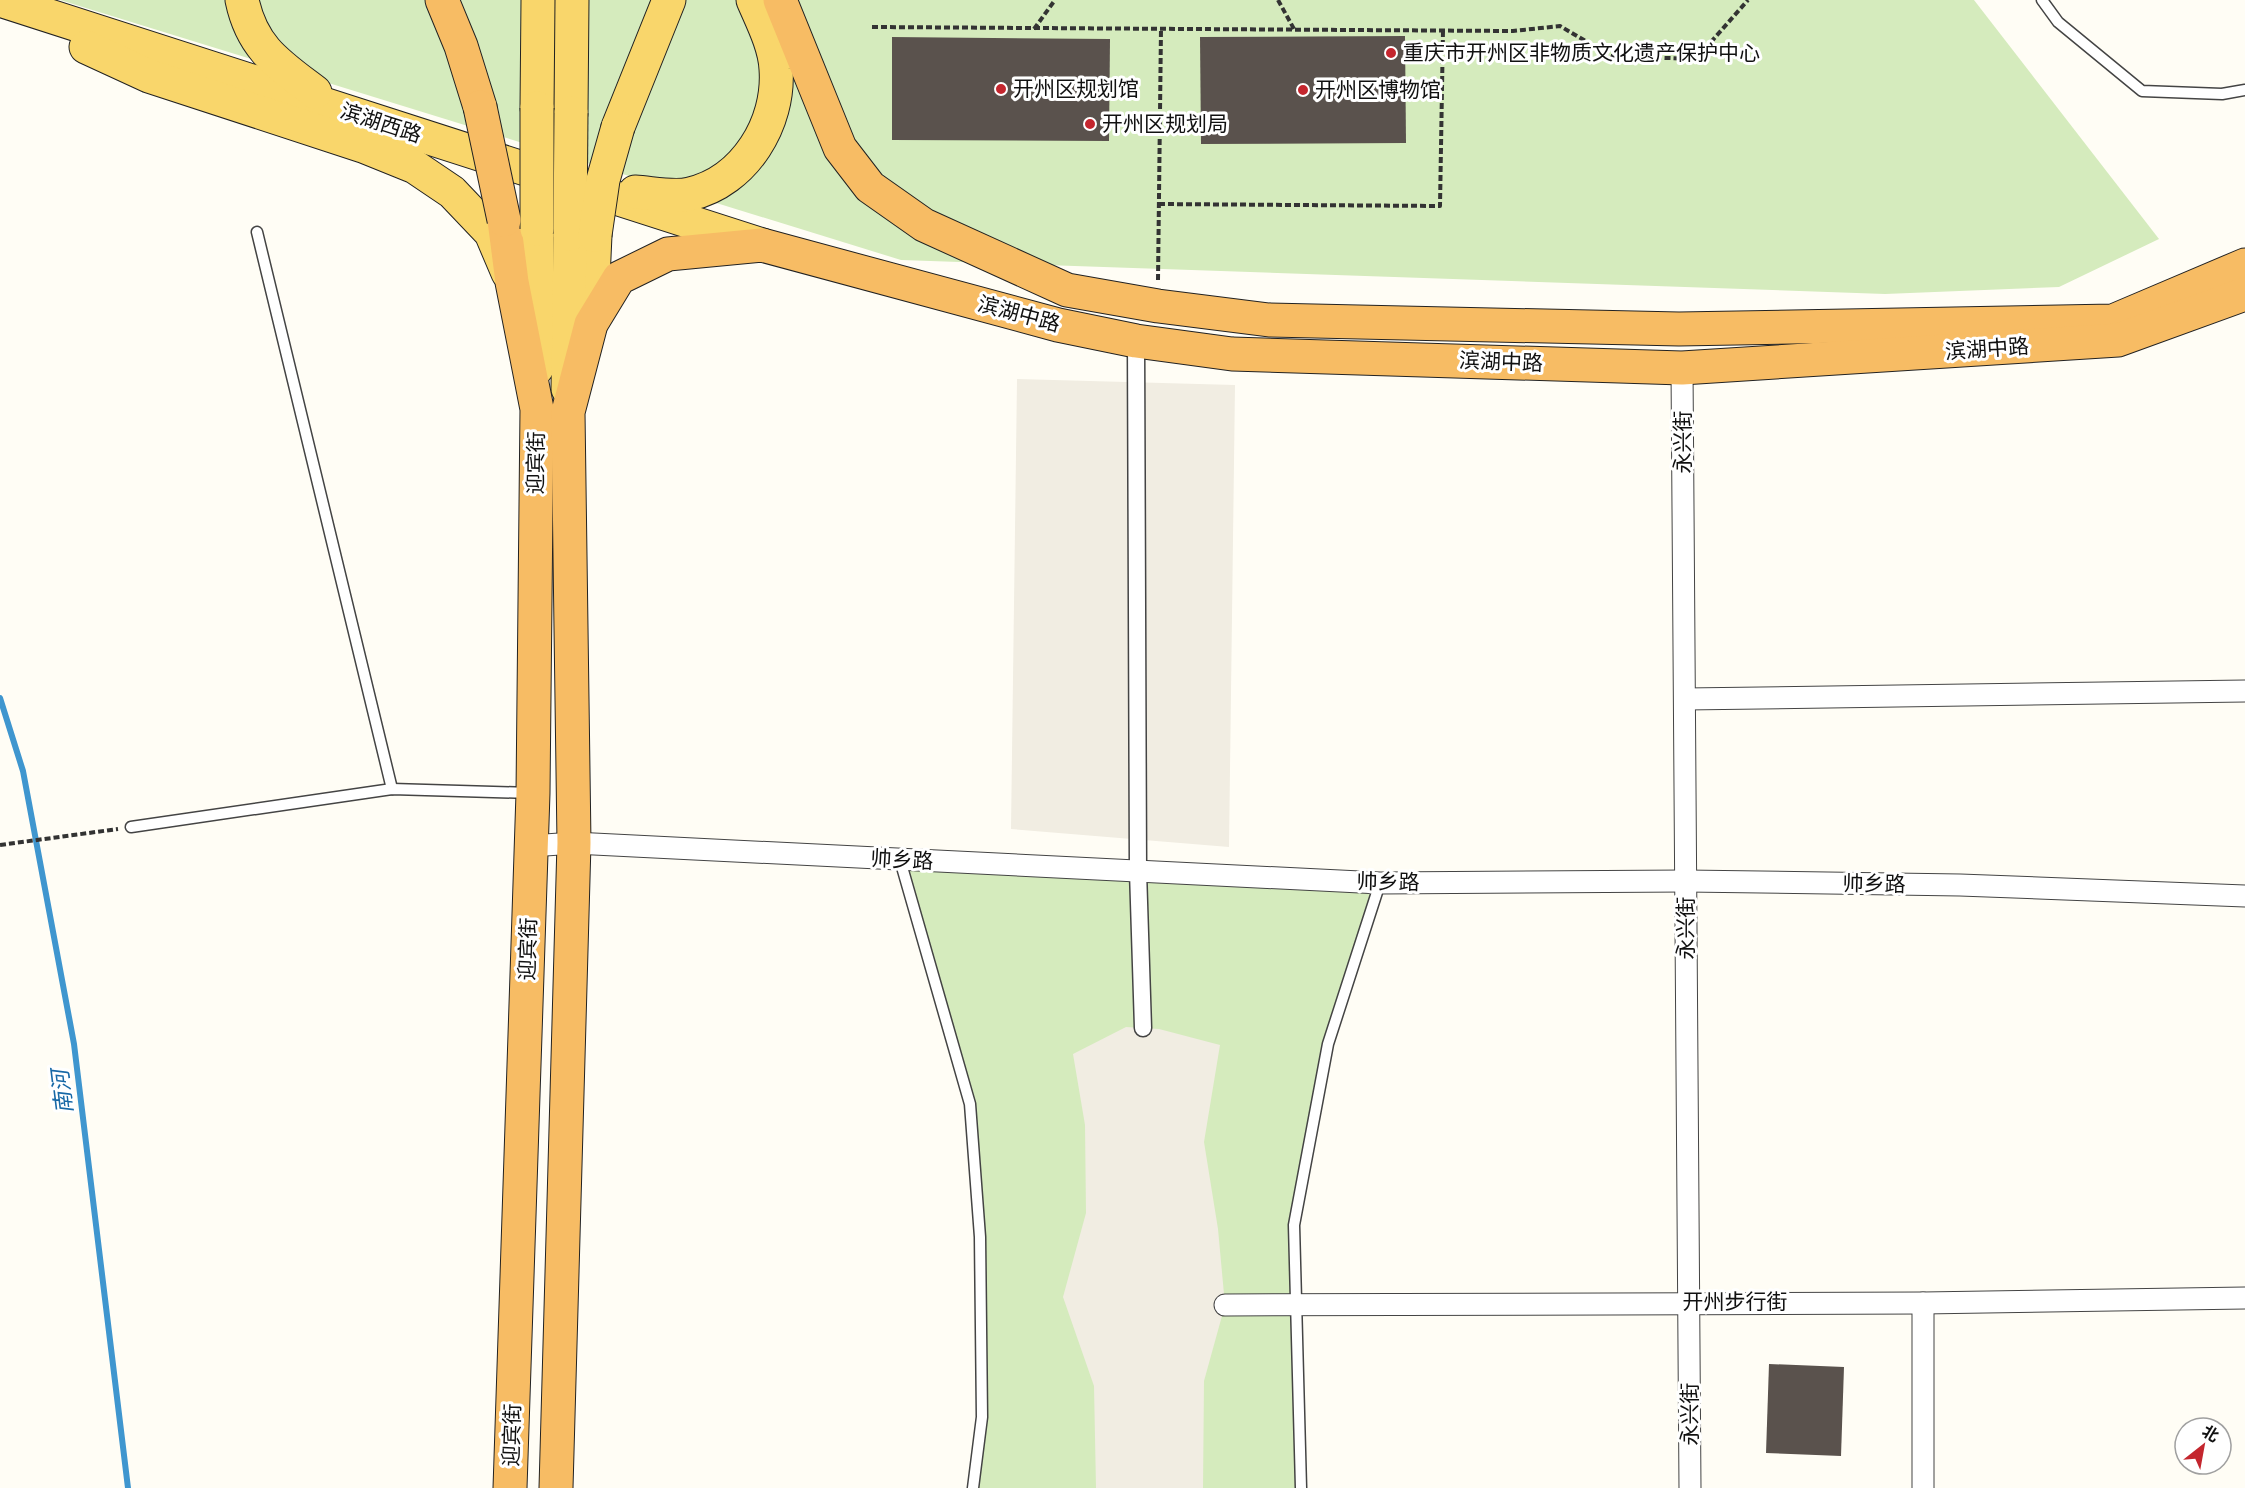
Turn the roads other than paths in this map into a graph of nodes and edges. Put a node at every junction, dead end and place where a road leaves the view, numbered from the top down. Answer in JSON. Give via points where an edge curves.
{"nodes":[{"id":1,"x":0,"y":0,"type":"edge"},
{"id":2,"x":242,"y":0,"type":"edge"},
{"id":3,"x":442,"y":0,"type":"edge"},
{"id":4,"x":538,"y":0,"type":"edge"},
{"id":5,"x":572,"y":0,"type":"edge"},
{"id":6,"x":669,"y":0,"type":"edge"},
{"id":7,"x":753,"y":0,"type":"edge"},
{"id":8,"x":780,"y":0,"type":"edge"},
{"id":9,"x":2042,"y":0,"type":"edge"},
{"id":10,"x":0,"y":8,"type":"edge"},
{"id":11,"x":2245,"y":90,"type":"edge"},
{"id":12,"x":338,"y":109,"type":"junction"},
{"id":13,"x":589,"y":190,"type":"junction"},
{"id":14,"x":257,"y":231,"type":"dead end"},
{"id":15,"x":582,"y":235,"type":"junction"},
{"id":16,"x":762,"y":245,"type":"junction"},
{"id":17,"x":2245,"y":265,"type":"edge"},
{"id":18,"x":512,"y":282,"type":"junction"},
{"id":19,"x":2245,"y":294,"type":"edge"},
{"id":20,"x":591,"y":324,"type":"junction"},
{"id":21,"x":1136,"y":341,"type":"junction"},
{"id":22,"x":1682,"y":368,"type":"junction"},
{"id":23,"x":553,"y":410,"type":"junction"},
{"id":24,"x":2245,"y":691,"type":"edge"},
{"id":25,"x":1685,"y":699,"type":"junction"},
{"id":26,"x":392,"y":789,"type":"junction"},
{"id":27,"x":533,"y":793,"type":"junction"},
{"id":28,"x":131,"y":827,"type":"road end"},
{"id":29,"x":574,"y":843,"type":"junction"},
{"id":30,"x":531,"y":846,"type":"junction"},
{"id":31,"x":900,"y":860,"type":"junction"},
{"id":32,"x":1138,"y":871,"type":"junction"},
{"id":33,"x":1686,"y":881,"type":"junction"},
{"id":34,"x":1380,"y":884,"type":"junction"},
{"id":35,"x":2245,"y":896,"type":"edge"},
{"id":36,"x":1143,"y":1028,"type":"dead end"},
{"id":37,"x":2245,"y":1298,"type":"edge"},
{"id":38,"x":1689,"y":1302,"type":"junction"},
{"id":39,"x":1923,"y":1303,"type":"junction"},
{"id":40,"x":1225,"y":1305,"type":"dead end"},
{"id":41,"x":1296,"y":1305,"type":"junction"},
{"id":42,"x":510,"y":1488,"type":"edge"},
{"id":43,"x":556,"y":1488,"type":"edge"},
{"id":44,"x":973,"y":1488,"type":"edge"},
{"id":45,"x":1301,"y":1488,"type":"edge"},
{"id":46,"x":1690,"y":1488,"type":"edge"},
{"id":47,"x":1923,"y":1488,"type":"edge"}],
"edges":[{"from":1,"to":12,"type":"main road","name":"滨湖西路"},
{"from":2,"to":12,"type":"main road","via":[[246,20],[272,60]]},
{"from":3,"to":18,"type":"highway","bridge":true,"via":[[480,107],[504,220]]},
{"from":4,"to":23,"type":"main road","bridge":true,"via":[[537,229]]},
{"from":5,"to":15,"type":"main road","bridge":true,"via":[[571,113]]},
{"from":6,"to":15,"type":"main road","bridge":true,"via":[[618,127]]},
{"from":7,"to":13,"type":"main road","via":[[776,67],[776,103],[759,141],[736,170],[689,195]]},
{"from":8,"to":17,"type":"highway","name":"滨湖中路","via":[[840,148],[870,187],[924,225],[1067,290],[1269,320],[1679,329],[2113,321]]},
{"from":9,"to":11,"type":"lane","via":[[2058,22],[2142,91],[2222,94]]},
{"from":10,"to":18,"type":"main road","via":[[149,75],[415,167],[452,192],[491,233]]},
{"from":12,"to":13,"type":"main road","name":"滨湖西路"},
{"from":13,"to":16,"type":"main road","name":"滨湖西路"},
{"from":14,"to":26,"type":"lane"},
{"from":15,"to":20,"type":"main road"},
{"from":15,"to":23,"type":"main road"},
{"from":16,"to":20,"type":"highway","via":[[668,254],[619,278]]},
{"from":16,"to":21,"type":"highway","name":"滨湖中路","via":[[1058,325]]},
{"from":18,"to":23,"type":"highway"},
{"from":19,"to":22,"type":"highway","name":"滨湖中路","via":[[2118,340]]},
{"from":20,"to":23,"type":"highway"},
{"from":21,"to":22,"type":"highway","name":"滨湖中路","via":[[1232,354]]},
{"from":21,"to":32,"type":"street"},
{"from":22,"to":25,"type":"street","name":"永兴街"},
{"from":23,"to":27,"type":"highway","name":"迎宾街"},
{"from":23,"to":29,"type":"highway","name":"迎宾街"},
{"from":24,"to":25,"type":"street"},
{"from":25,"to":33,"type":"street","name":"永兴街"},
{"from":26,"to":27,"type":"lane"},
{"from":26,"to":28,"type":"lane"},
{"from":27,"to":30,"type":"highway","name":"迎宾街"},
{"from":29,"to":30,"type":"street","name":"帅乡路"},
{"from":29,"to":31,"type":"street","name":"帅乡路"},
{"from":29,"to":43,"type":"highway","name":"迎宾街"},
{"from":30,"to":42,"type":"highway","name":"迎宾街"},
{"from":31,"to":32,"type":"street","name":"帅乡路"},
{"from":31,"to":44,"type":"lane","via":[[970,1104],[981,1260],[982,1417]]},
{"from":32,"to":34,"type":"street","name":"帅乡路"},
{"from":32,"to":36,"type":"street"},
{"from":33,"to":34,"type":"street","name":"帅乡路"},
{"from":33,"to":35,"type":"street","name":"帅乡路","via":[[1960,885]]},
{"from":33,"to":38,"type":"street","name":"永兴街"},
{"from":34,"to":41,"type":"lane","via":[[1328,1044],[1294,1225]]},
{"from":37,"to":39,"type":"street","name":"开州步行街"},
{"from":38,"to":39,"type":"street","name":"开州步行街"},
{"from":38,"to":41,"type":"street","name":"开州步行街"},
{"from":38,"to":46,"type":"street","name":"永兴街"},
{"from":39,"to":47,"type":"street"},
{"from":40,"to":41,"type":"street","name":"开州步行街"},
{"from":41,"to":45,"type":"lane"}]}
